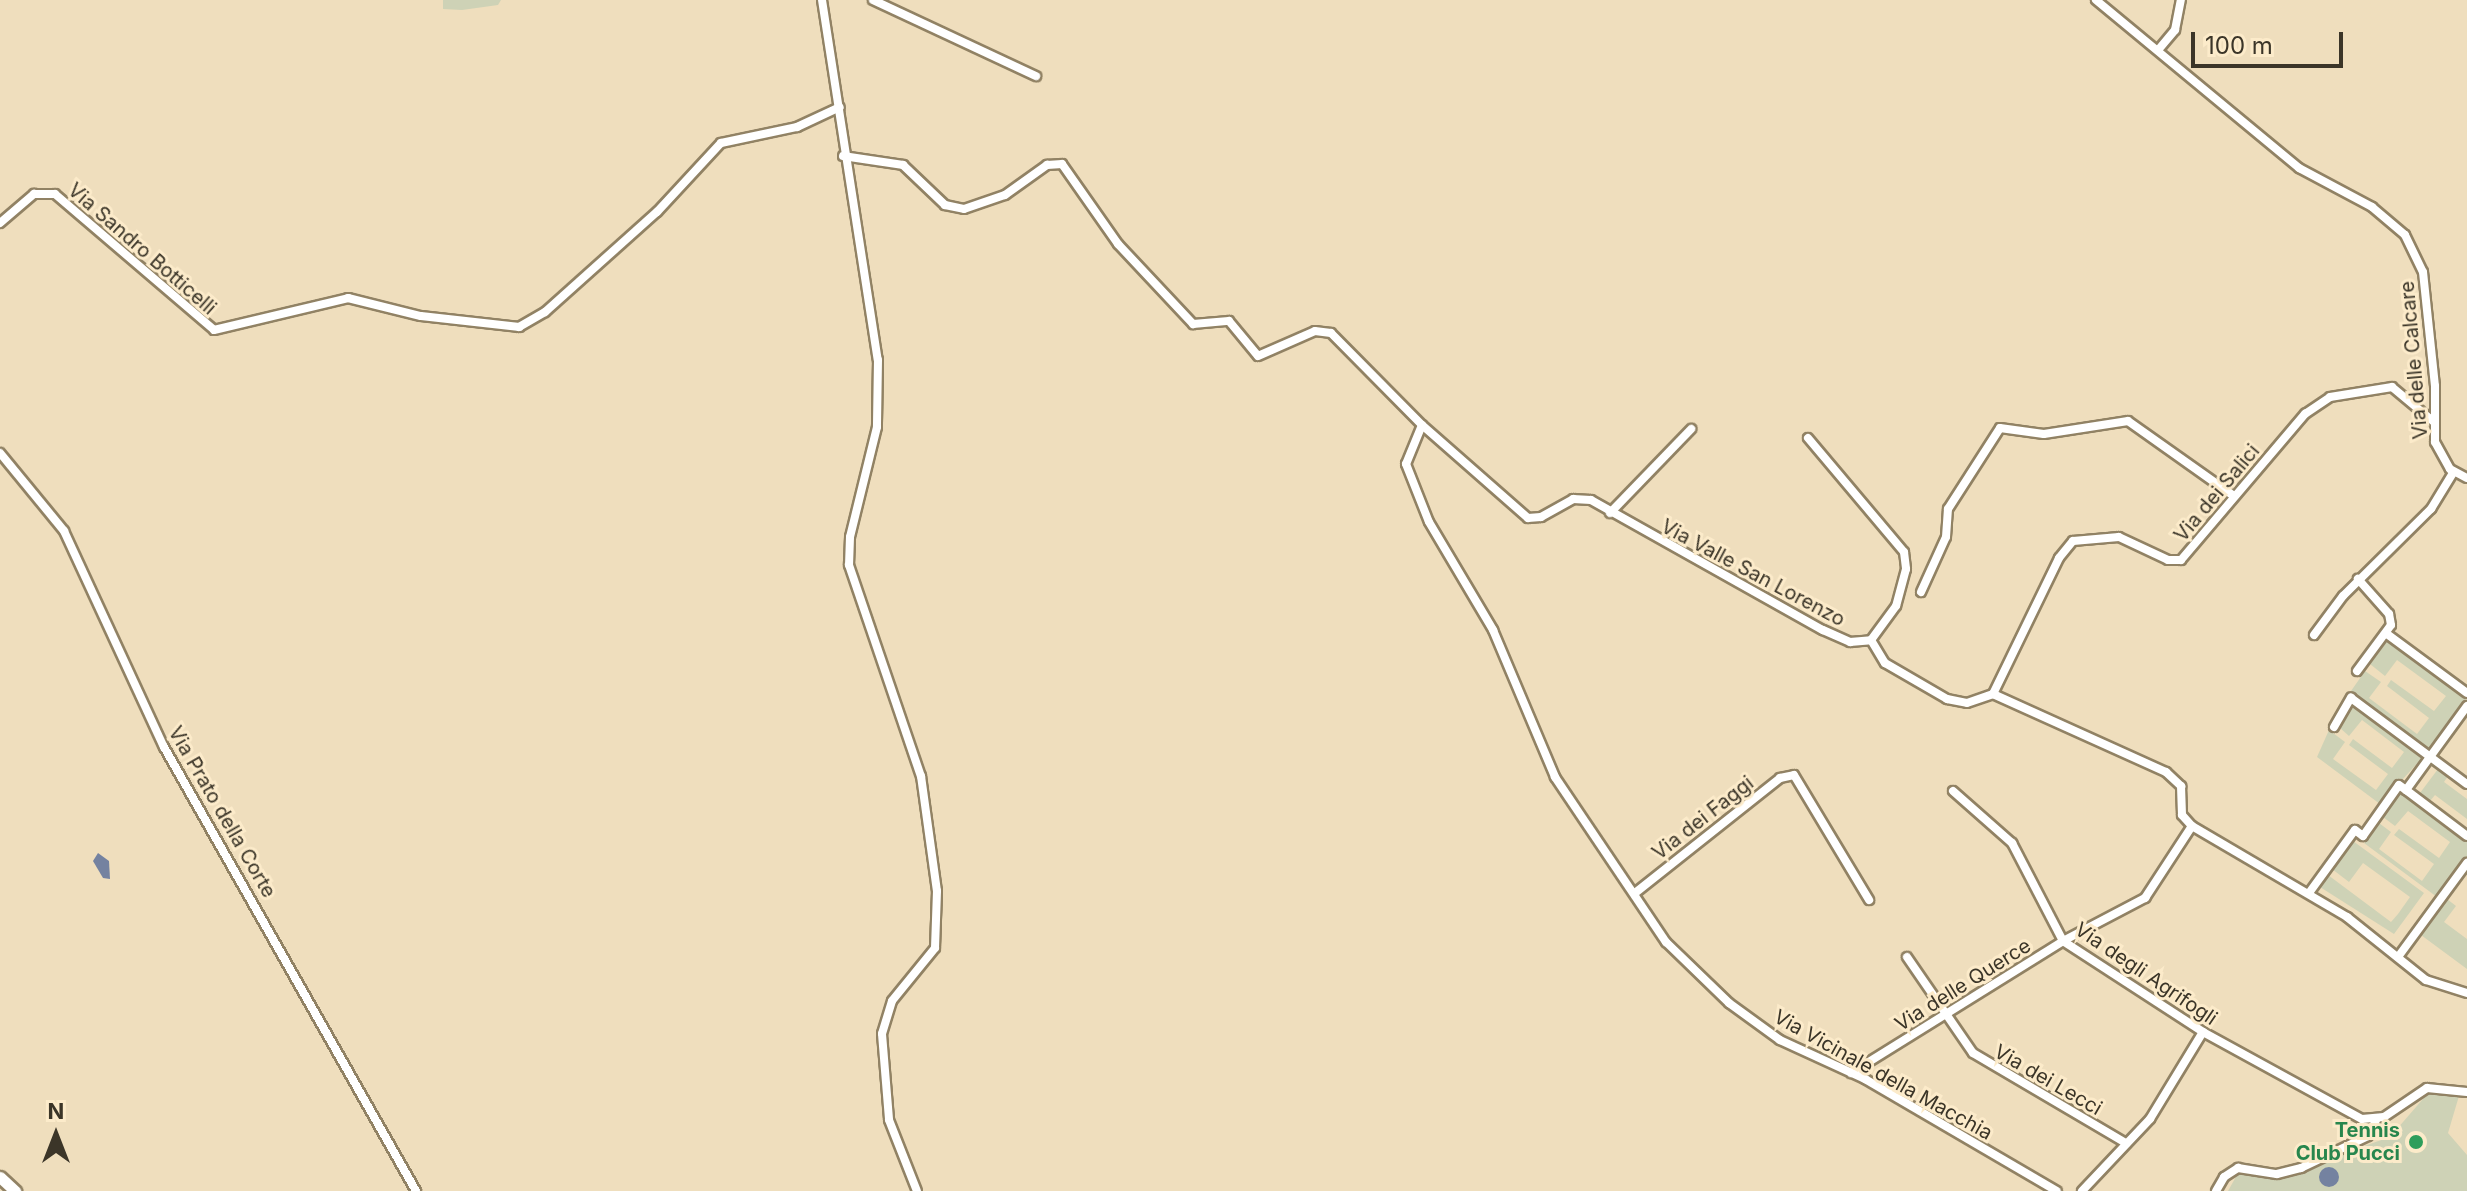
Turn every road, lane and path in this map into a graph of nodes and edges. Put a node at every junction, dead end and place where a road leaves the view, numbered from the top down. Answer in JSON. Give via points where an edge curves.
{"nodes":[{"id":1,"x":822,"y":0,"type":"edge"},
{"id":2,"x":873,"y":0,"type":"edge"},
{"id":3,"x":2096,"y":0,"type":"edge"},
{"id":4,"x":2181,"y":0,"type":"edge"},
{"id":5,"x":2159,"y":49,"type":"junction"},
{"id":6,"x":1036,"y":76,"type":"dead end"},
{"id":7,"x":840,"y":107,"type":"junction"},
{"id":8,"x":843,"y":156,"type":"junction"},
{"id":9,"x":0,"y":223,"type":"edge"},
{"id":10,"x":2434,"y":422,"type":"junction"},
{"id":11,"x":1422,"y":425,"type":"junction"},
{"id":12,"x":1691,"y":429,"type":"dead end"},
{"id":13,"x":1808,"y":438,"type":"dead end"},
{"id":14,"x":0,"y":453,"type":"edge"},
{"id":15,"x":2453,"y":473,"type":"junction"},
{"id":16,"x":2467,"y":478,"type":"edge"},
{"id":17,"x":2234,"y":496,"type":"junction"},
{"id":18,"x":1610,"y":513,"type":"junction"},
{"id":19,"x":2358,"y":579,"type":"junction"},
{"id":20,"x":1921,"y":592,"type":"dead end"},
{"id":21,"x":2387,"y":634,"type":"junction"},
{"id":22,"x":2314,"y":635,"type":"dead end"},
{"id":23,"x":1871,"y":640,"type":"junction"},
{"id":24,"x":2357,"y":671,"type":"dead end"},
{"id":25,"x":2467,"y":693,"type":"edge"},
{"id":26,"x":1993,"y":694,"type":"junction"},
{"id":27,"x":2467,"y":706,"type":"edge"},
{"id":28,"x":2334,"y":727,"type":"dead end"},
{"id":29,"x":2430,"y":756,"type":"junction"},
{"id":30,"x":2467,"y":784,"type":"edge"},
{"id":31,"x":2406,"y":790,"type":"junction"},
{"id":32,"x":1953,"y":791,"type":"dead end"},
{"id":33,"x":2192,"y":826,"type":"junction"},
{"id":34,"x":2467,"y":836,"type":"edge"},
{"id":35,"x":2467,"y":863,"type":"edge"},
{"id":36,"x":1635,"y":893,"type":"junction"},
{"id":37,"x":2309,"y":893,"type":"junction"},
{"id":38,"x":1869,"y":900,"type":"dead end"},
{"id":39,"x":2063,"y":941,"type":"junction"},
{"id":40,"x":1907,"y":957,"type":"dead end"},
{"id":41,"x":2398,"y":957,"type":"junction"},
{"id":42,"x":2467,"y":993,"type":"edge"},
{"id":43,"x":1946,"y":1016,"type":"junction"},
{"id":44,"x":2203,"y":1032,"type":"junction"},
{"id":45,"x":1851,"y":1073,"type":"junction"},
{"id":46,"x":2467,"y":1092,"type":"edge"},
{"id":47,"x":2376,"y":1120,"type":"junction"},
{"id":48,"x":2126,"y":1143,"type":"junction"},
{"id":49,"x":0,"y":1177,"type":"edge"},
{"id":50,"x":15,"y":1191,"type":"edge"},
{"id":51,"x":416,"y":1191,"type":"edge"},
{"id":52,"x":917,"y":1191,"type":"edge"},
{"id":53,"x":2057,"y":1191,"type":"edge"},
{"id":54,"x":2082,"y":1191,"type":"edge"},
{"id":55,"x":2216,"y":1191,"type":"edge"}],
"edges":[{"from":1,"to":7,"type":"street"},
{"from":2,"to":6,"type":"street"},
{"from":3,"to":5,"type":"street","name":"Via delle Calcare"},
{"from":4,"to":5,"type":"street","via":[[2175,30]]},
{"from":5,"to":10,"type":"street","name":"Via delle Calcare","via":[[2299,168],[2381,213],[2405,235],[2423,272]]},
{"from":7,"to":8,"type":"street"},
{"from":7,"to":9,"type":"street","name":"Via Sandro Botticelli","via":[[792,128],[721,143],[664,205],[545,312],[521,326],[421,316],[348,298],[214,330],[61,197],[34,194]]},
{"from":8,"to":11,"type":"street","via":[[899,163],[945,205],[964,209],[1005,195],[1047,165],[1062,164],[1118,244],[1190,323],[1204,327],[1229,321],[1258,356],[1326,331]]},
{"from":8,"to":52,"type":"street","via":[[879,377],[874,444],[852,530],[849,565],[923,785],[937,891],[934,952],[892,1001],[882,1034],[891,1129]]},
{"from":10,"to":15,"type":"street","name":"Via delle Calcare","via":[[2437,448]]},
{"from":10,"to":17,"type":"street","name":"Via dei Salici","via":[[2407,394],[2389,386],[2326,399],[2308,410]]},
{"from":11,"to":18,"type":"street","name":"Via Valle San Lorenzo","via":[[1528,518],[1580,498]]},
{"from":11,"to":36,"type":"street","name":"Via Vicinale della Macchia","via":[[1406,464],[1429,522],[1493,630],[1555,777]]},
{"from":12,"to":18,"type":"street"},
{"from":13,"to":23,"type":"street","via":[[1904,552],[1906,569],[1898,600]]},
{"from":14,"to":51,"type":"street","name":"Via Prato della Corte","via":[[66,536],[170,758]]},
{"from":15,"to":16,"type":"street"},
{"from":15,"to":19,"type":"street","via":[[2424,517]]},
{"from":17,"to":20,"type":"street","via":[[2128,421],[2044,434],[2000,428],[1948,509],[1946,537]]},
{"from":17,"to":26,"type":"street","name":"Via dei Salici","via":[[2178,562],[2119,537],[2071,542]]},
{"from":18,"to":23,"type":"street","name":"Via Valle San Lorenzo","via":[[1839,638]]},
{"from":19,"to":21,"type":"street","via":[[2389,614]]},
{"from":19,"to":22,"type":"street"},
{"from":21,"to":24,"type":"street"},
{"from":21,"to":25,"type":"street"},
{"from":23,"to":26,"type":"street","via":[[1885,663],[1947,699],[1967,703]]},
{"from":26,"to":33,"type":"street","via":[[2169,774],[2182,788],[2182,815]]},
{"from":27,"to":29,"type":"street"},
{"from":28,"to":29,"type":"street","via":[[2351,698]]},
{"from":29,"to":30,"type":"street"},
{"from":29,"to":31,"type":"street"},
{"from":31,"to":34,"type":"street"},
{"from":31,"to":37,"type":"street","via":[[2399,785],[2363,836],[2355,830]]},
{"from":32,"to":39,"type":"street","name":"Via degli Agrifogli","via":[[2012,843]]},
{"from":33,"to":37,"type":"street"},
{"from":33,"to":39,"type":"street","name":"Via delle Querce","via":[[2145,898]]},
{"from":35,"to":41,"type":"street"},
{"from":36,"to":38,"type":"street","name":"Via dei Faggi","via":[[1780,778],[1794,775]]},
{"from":36,"to":45,"type":"street","name":"Via Vicinale della Macchia","via":[[1666,942],[1729,1003],[1780,1040]]},
{"from":37,"to":41,"type":"street"},
{"from":39,"to":43,"type":"street","name":"Via delle Querce"},
{"from":39,"to":44,"type":"street","name":"Via degli Agrifogli"},
{"from":40,"to":43,"type":"street","name":"Via dei Lecci"},
{"from":41,"to":42,"type":"street","via":[[2434,984]]},
{"from":43,"to":45,"type":"street","name":"Via delle Querce"},
{"from":43,"to":48,"type":"street","name":"Via dei Lecci","via":[[1983,1060]]},
{"from":44,"to":47,"type":"street","name":"Via degli Agrifogli","via":[[2358,1117]]},
{"from":44,"to":48,"type":"street","via":[[2170,1091]]},
{"from":45,"to":53,"type":"street","name":"Via Vicinale della Macchia"},
{"from":46,"to":47,"type":"street","via":[[2423,1089]]},
{"from":47,"to":55,"type":"street","via":[[2368,1136],[2301,1168],[2277,1174],[2238,1168]]},
{"from":48,"to":54,"type":"street"},
{"from":49,"to":50,"type":"main road"}]}
